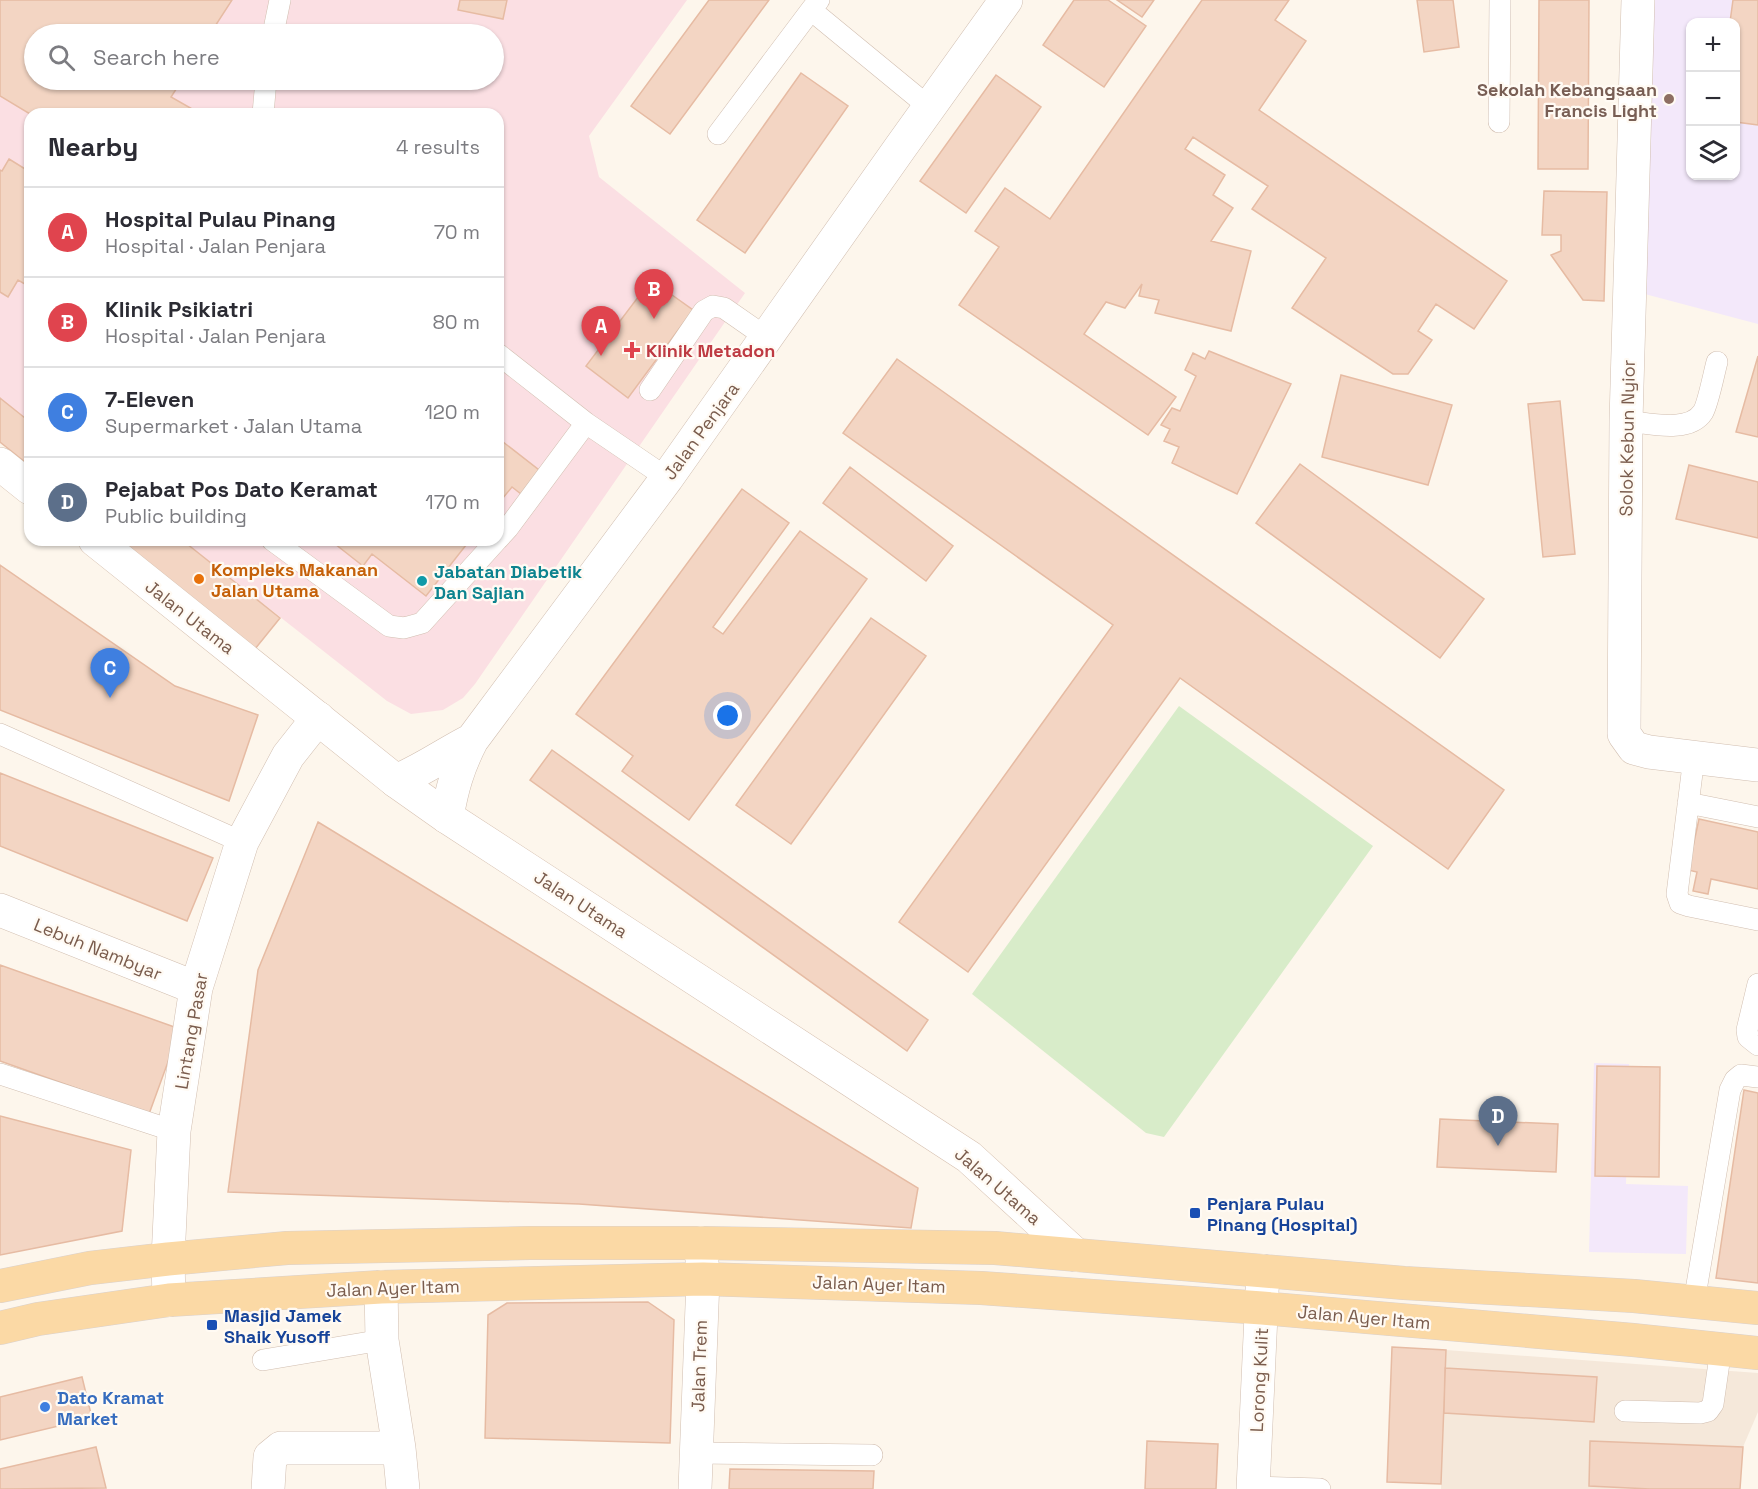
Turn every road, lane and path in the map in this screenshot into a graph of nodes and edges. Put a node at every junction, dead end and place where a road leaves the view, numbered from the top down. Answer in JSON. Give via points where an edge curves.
{"nodes":[{"id":1,"x":280,"y":0,"type":"edge"},
{"id":2,"x":1006,"y":0,"type":"edge"},
{"id":3,"x":1500,"y":0,"type":"edge"},
{"id":4,"x":1638,"y":0,"type":"edge"},
{"id":5,"x":815,"y":5,"type":"edge"},
{"id":6,"x":275,"y":24,"type":"edge"},
{"id":7,"x":265,"y":90,"type":"edge"},
{"id":8,"x":929,"y":107,"type":"junction"},
{"id":9,"x":264,"y":108,"type":"edge"},
{"id":10,"x":1499,"y":122,"type":"dead end"},
{"id":11,"x":718,"y":134,"type":"dead end"},
{"id":12,"x":767,"y":338,"type":"junction"},
{"id":13,"x":504,"y":359,"type":"edge"},
{"id":14,"x":1717,"y":362,"type":"dead end"},
{"id":15,"x":650,"y":390,"type":"dead end"},
{"id":16,"x":1626,"y":421,"type":"junction"},
{"id":17,"x":586,"y":423,"type":"junction"},
{"id":18,"x":0,"y":464,"type":"edge"},
{"id":19,"x":667,"y":478,"type":"junction"},
{"id":20,"x":24,"y":483,"type":"edge"},
{"id":21,"x":504,"y":530,"type":"edge"},
{"id":22,"x":102,"y":546,"type":"edge"},
{"id":23,"x":280,"y":546,"type":"edge"},
{"id":24,"x":491,"y":546,"type":"edge"},
{"id":25,"x":318,"y":718,"type":"junction"},
{"id":26,"x":0,"y":734,"type":"edge"},
{"id":27,"x":472,"y":740,"type":"junction"},
{"id":28,"x":1694,"y":757,"type":"junction"},
{"id":29,"x":1758,"y":765,"type":"edge"},
{"id":30,"x":396,"y":782,"type":"junction"},
{"id":31,"x":1688,"y":803,"type":"junction"},
{"id":32,"x":447,"y":817,"type":"junction"},
{"id":33,"x":1758,"y":817,"type":"edge"},
{"id":34,"x":242,"y":842,"type":"junction"},
{"id":35,"x":0,"y":910,"type":"edge"},
{"id":36,"x":1758,"y":920,"type":"edge"},
{"id":37,"x":1758,"y":984,"type":"edge"},
{"id":38,"x":196,"y":988,"type":"junction"},
{"id":39,"x":1758,"y":1045,"type":"edge"},
{"id":40,"x":0,"y":1074,"type":"edge"},
{"id":41,"x":1758,"y":1077,"type":"edge"},
{"id":42,"x":174,"y":1131,"type":"junction"},
{"id":43,"x":701,"y":1243,"type":"junction"},
{"id":44,"x":1076,"y":1255,"type":"junction"},
{"id":45,"x":168,"y":1258,"type":"junction"},
{"id":46,"x":1263,"y":1271,"type":"junction"},
{"id":47,"x":702,"y":1279,"type":"junction"},
{"id":48,"x":0,"y":1286,"type":"edge"},
{"id":49,"x":381,"y":1287,"type":"junction"},
{"id":50,"x":169,"y":1300,"type":"junction"},
{"id":51,"x":1694,"y":1302,"type":"junction"},
{"id":52,"x":1262,"y":1308,"type":"junction"},
{"id":53,"x":1758,"y":1308,"type":"edge"},
{"id":54,"x":0,"y":1328,"type":"edge"},
{"id":55,"x":382,"y":1340,"type":"junction"},
{"id":56,"x":1721,"y":1349,"type":"junction"},
{"id":57,"x":1758,"y":1353,"type":"edge"},
{"id":58,"x":263,"y":1360,"type":"dead end"},
{"id":59,"x":1625,"y":1411,"type":"dead end"},
{"id":60,"x":399,"y":1448,"type":"junction"},
{"id":61,"x":696,"y":1453,"type":"junction"},
{"id":62,"x":872,"y":1455,"type":"dead end"},
{"id":63,"x":1253,"y":1488,"type":"edge"},
{"id":64,"x":268,"y":1489,"type":"edge"},
{"id":65,"x":403,"y":1489,"type":"edge"},
{"id":66,"x":694,"y":1489,"type":"edge"},
{"id":67,"x":1320,"y":1489,"type":"edge"}],
"edges":[{"from":1,"to":6,"type":"lane"},
{"from":2,"to":8,"type":"street","name":"Jalan Penjara"},
{"from":3,"to":10,"type":"lane"},
{"from":4,"to":16,"type":"street","name":"Solok Kebun Nyior"},
{"from":5,"to":8,"type":"lane"},
{"from":5,"to":11,"type":"lane"},
{"from":7,"to":9,"type":"lane"},
{"from":8,"to":12,"type":"street","name":"Jalan Penjara"},
{"from":12,"to":15,"type":"lane","via":[[724,308],[713,306],[704,311]]},
{"from":12,"to":19,"type":"street","name":"Jalan Penjara"},
{"from":13,"to":17,"type":"lane"},
{"from":14,"to":16,"type":"lane","via":[[1703,412],[1693,423],[1676,426]]},
{"from":16,"to":28,"type":"street","name":"Solok Kebun Nyior","via":[[1624,734],[1634,748]]},
{"from":17,"to":19,"type":"lane"},
{"from":17,"to":21,"type":"lane"},
{"from":18,"to":20,"type":"street"},
{"from":19,"to":27,"type":"street","name":"Jalan Penjara"},
{"from":22,"to":25,"type":"street","name":"Jalan Utama"},
{"from":23,"to":24,"type":"lane","via":[[389,626],[405,628],[422,623]]},
{"from":25,"to":30,"type":"street","name":"Jalan Utama"},
{"from":25,"to":34,"type":"street","name":"Lintang Pasar","via":[[288,756]]},
{"from":26,"to":34,"type":"lane"},
{"from":27,"to":30,"type":"street","name":"Jalan Penjara"},
{"from":27,"to":32,"type":"street","name":"Jalan Penjara","via":[[452,787]]},
{"from":28,"to":29,"type":"street","name":"Solok Kebun Nyior"},
{"from":28,"to":31,"type":"lane"},
{"from":30,"to":32,"type":"street","name":"Jalan Utama"},
{"from":31,"to":33,"type":"lane"},
{"from":31,"to":36,"type":"lane","via":[[1677,894],[1680,903]]},
{"from":32,"to":44,"type":"street","name":"Jalan Utama","via":[[969,1157]]},
{"from":34,"to":38,"type":"street","name":"Lintang Pasar"},
{"from":35,"to":38,"type":"street","name":"Lebuh Nambyar"},
{"from":37,"to":39,"type":"lane","via":[[1747,1030],[1748,1037]]},
{"from":38,"to":42,"type":"street","name":"Lintang Pasar"},
{"from":40,"to":42,"type":"lane"},
{"from":41,"to":51,"type":"lane","via":[[1741,1076],[1730,1090]]},
{"from":42,"to":45,"type":"street","name":"Lintang Pasar"},
{"from":43,"to":44,"type":"main road","name":"Jalan Ayer Itam","via":[[995,1248]]},
{"from":43,"to":45,"type":"main road","name":"Jalan Ayer Itam","via":[[287,1248]]},
{"from":43,"to":47,"type":"street","name":"Jalan Trem"},
{"from":44,"to":46,"type":"main road","name":"Jalan Ayer Itam"},
{"from":45,"to":48,"type":"main road","name":"Jalan Ayer Itam"},
{"from":45,"to":50,"type":"street","name":"Lintang Pasar"},
{"from":46,"to":51,"type":"main road","name":"Jalan Ayer Itam"},
{"from":46,"to":52,"type":"street","name":"Lorong Kulit"},
{"from":47,"to":49,"type":"main road","name":"Jalan Ayer Itam"},
{"from":47,"to":52,"type":"main road","name":"Jalan Ayer Itam","via":[[981,1288]]},
{"from":47,"to":61,"type":"street","name":"Jalan Trem"},
{"from":49,"to":50,"type":"main road","name":"Jalan Ayer Itam"},
{"from":49,"to":55,"type":"street"},
{"from":50,"to":54,"type":"main road","name":"Jalan Ayer Itam"},
{"from":51,"to":53,"type":"main road","name":"Jalan Ayer Itam"},
{"from":52,"to":56,"type":"main road","name":"Jalan Ayer Itam"},
{"from":52,"to":63,"type":"street","name":"Lorong Kulit"},
{"from":55,"to":58,"type":"lane"},
{"from":55,"to":60,"type":"street"},
{"from":56,"to":57,"type":"main road","name":"Jalan Ayer Itam"},
{"from":56,"to":59,"type":"lane","via":[[1713,1404],[1708,1411]]},
{"from":60,"to":64,"type":"street","via":[[281,1448],[270,1457]]},
{"from":60,"to":65,"type":"street"},
{"from":61,"to":62,"type":"lane"},
{"from":61,"to":66,"type":"street","name":"Jalan Trem"},
{"from":63,"to":67,"type":"lane"}]}
